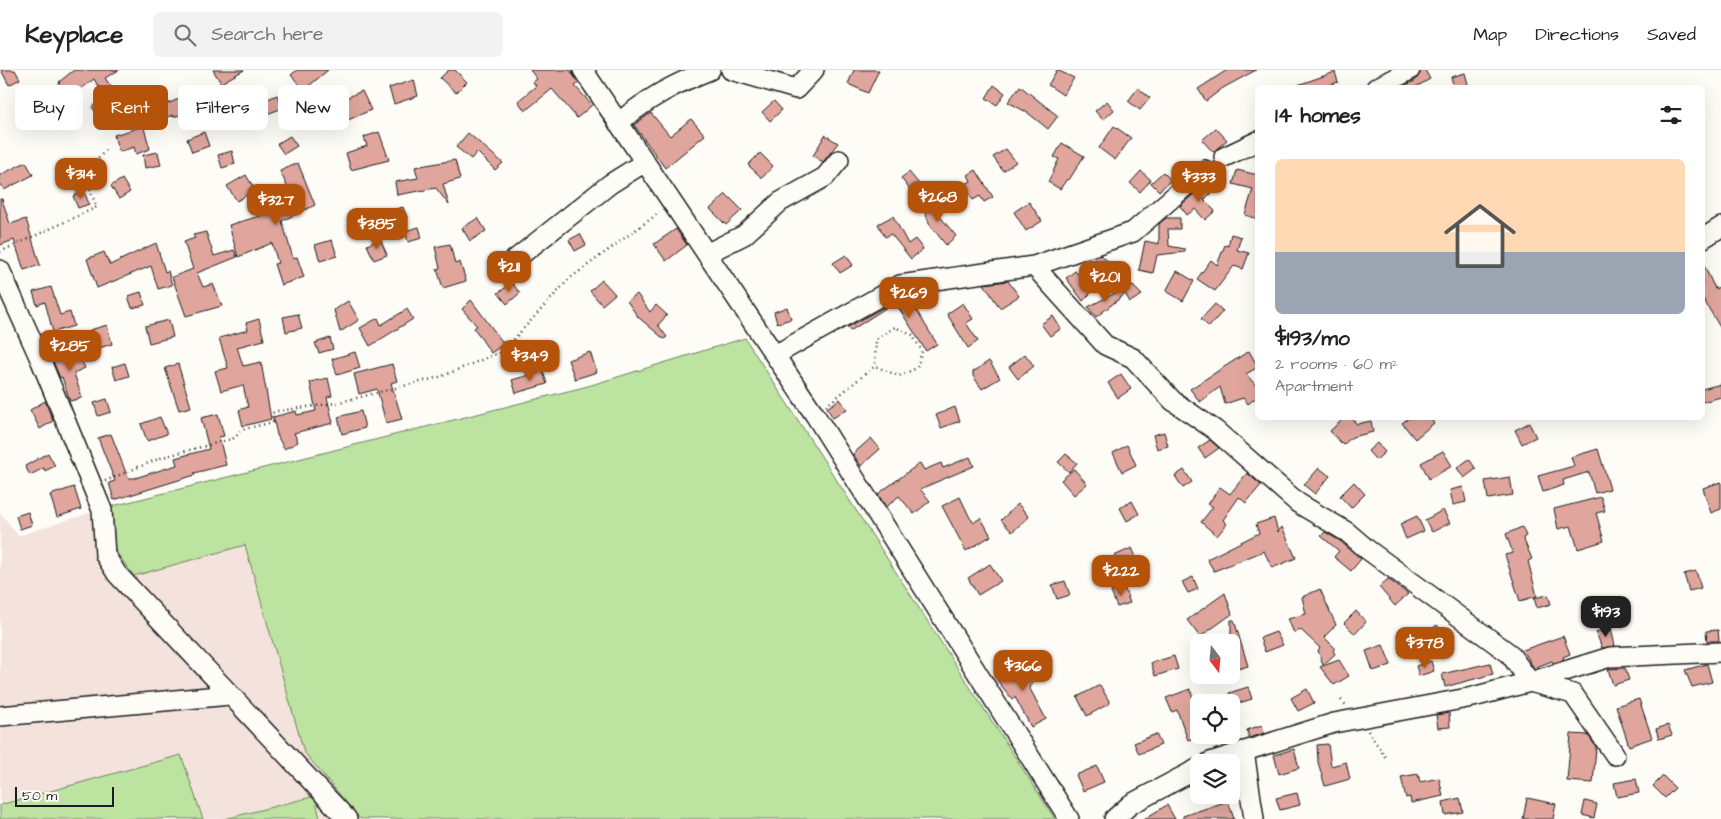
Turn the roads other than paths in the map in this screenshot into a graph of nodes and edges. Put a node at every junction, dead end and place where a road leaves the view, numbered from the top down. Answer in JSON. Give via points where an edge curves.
{"nodes":[{"id":1,"x":583,"y":70,"type":"edge"},
{"id":2,"x":710,"y":70,"type":"edge"},
{"id":3,"x":731,"y":70,"type":"edge"},
{"id":4,"x":814,"y":70,"type":"edge"},
{"id":5,"x":1410,"y":70,"type":"edge"},
{"id":6,"x":1382,"y":85,"type":"edge"},
{"id":7,"x":618,"y":122,"type":"junction"},
{"id":8,"x":1255,"y":142,"type":"edge"},
{"id":9,"x":1224,"y":157,"type":"dead end"},
{"id":10,"x":839,"y":160,"type":"dead end"},
{"id":11,"x":645,"y":162,"type":"junction"},
{"id":12,"x":1204,"y":170,"type":"dead end"},
{"id":13,"x":1721,"y":227,"type":"edge"},
{"id":14,"x":1705,"y":237,"type":"edge"},
{"id":15,"x":708,"y":253,"type":"junction"},
{"id":16,"x":508,"y":265,"type":"dead end"},
{"id":17,"x":1034,"y":266,"type":"junction"},
{"id":18,"x":0,"y":270,"type":"edge"},
{"id":19,"x":775,"y":355,"type":"junction"},
{"id":20,"x":1721,"y":652,"type":"edge"},
{"id":21,"x":1530,"y":682,"type":"junction"},
{"id":22,"x":230,"y":695,"type":"junction"},
{"id":23,"x":0,"y":716,"type":"edge"},
{"id":24,"x":1244,"y":751,"type":"junction"},
{"id":25,"x":1235,"y":754,"type":"edge"},
{"id":26,"x":1615,"y":755,"type":"dead end"},
{"id":27,"x":1190,"y":773,"type":"edge"},
{"id":28,"x":347,"y":819,"type":"edge"},
{"id":29,"x":1069,"y":819,"type":"edge"},
{"id":30,"x":1114,"y":819,"type":"edge"},
{"id":31,"x":1254,"y":819,"type":"edge"}],
"edges":[{"from":1,"to":7,"type":"street"},
{"from":2,"to":7,"type":"street","via":[[648,99]]},
{"from":3,"to":4,"type":"street","via":[[796,88]]},
{"from":5,"to":6,"type":"street"},
{"from":7,"to":11,"type":"street"},
{"from":8,"to":9,"type":"street"},
{"from":10,"to":15,"type":"street","via":[[825,177],[780,202],[744,235]]},
{"from":11,"to":15,"type":"street"},
{"from":11,"to":16,"type":"street","via":[[610,184]]},
{"from":12,"to":17,"type":"street","via":[[1133,232]]},
{"from":13,"to":14,"type":"street"},
{"from":15,"to":19,"type":"street"},
{"from":17,"to":19,"type":"street","via":[[900,285]]},
{"from":17,"to":21,"type":"street","via":[[1104,345],[1133,358],[1173,401],[1215,430],[1298,503],[1347,532],[1510,654]]},
{"from":18,"to":22,"type":"street","via":[[102,510],[105,555],[117,574]]},
{"from":19,"to":29,"type":"street"},
{"from":20,"to":21,"type":"street","via":[[1610,657]]},
{"from":21,"to":24,"type":"street","via":[[1334,723]]},
{"from":21,"to":26,"type":"street","via":[[1573,694]]},
{"from":22,"to":23,"type":"street"},
{"from":22,"to":28,"type":"street"},
{"from":24,"to":25,"type":"street"},
{"from":24,"to":31,"type":"street"},
{"from":27,"to":30,"type":"street","via":[[1131,804]]}]}
